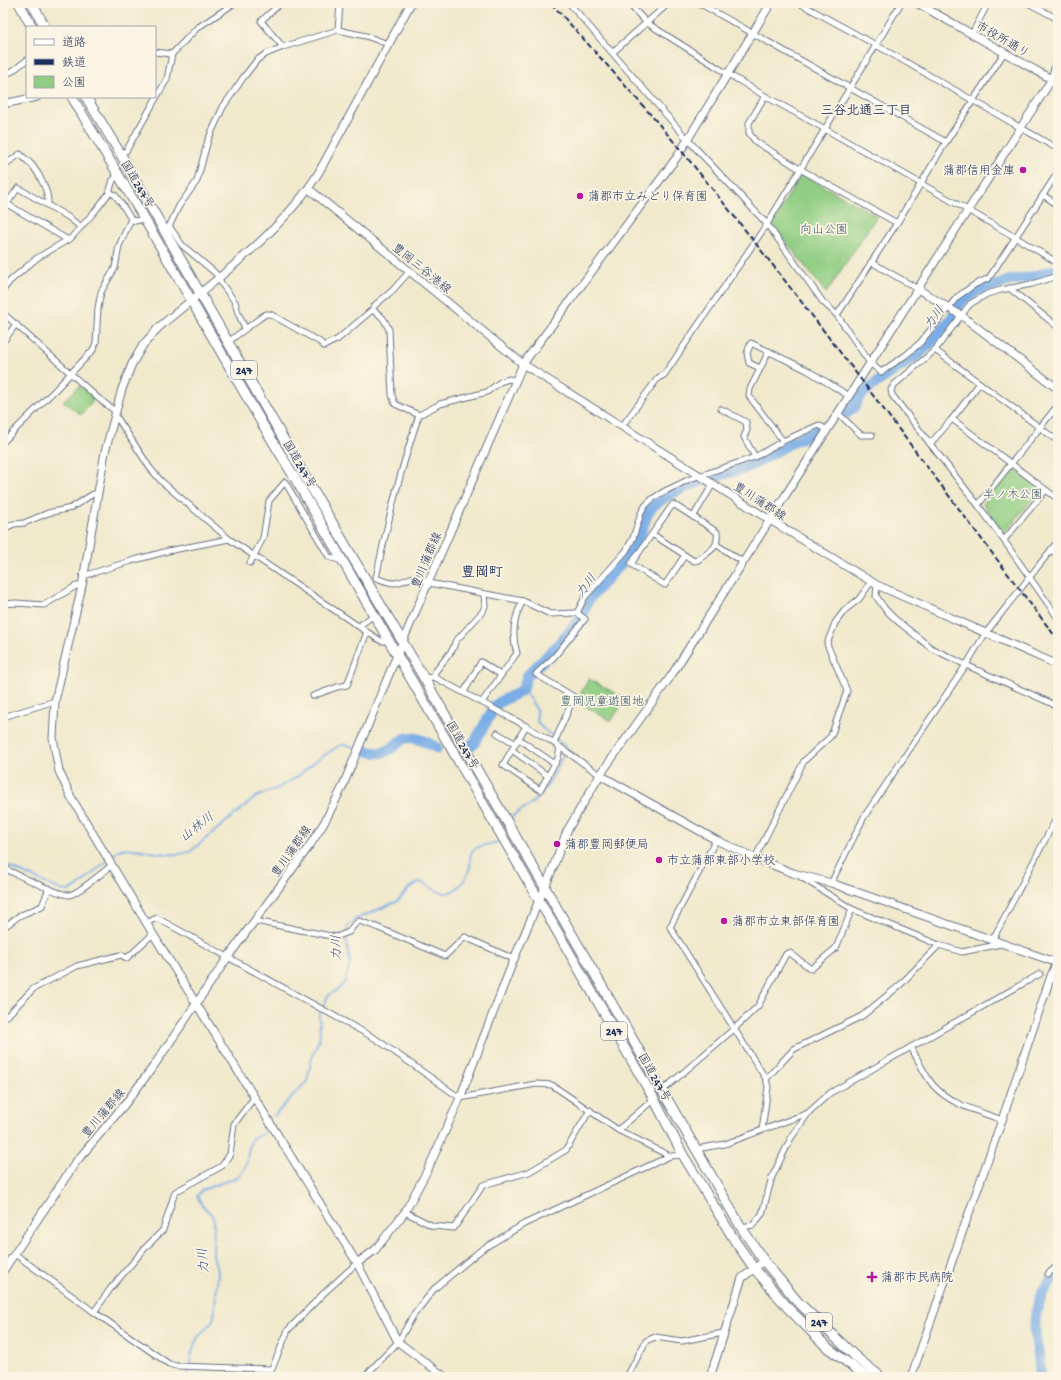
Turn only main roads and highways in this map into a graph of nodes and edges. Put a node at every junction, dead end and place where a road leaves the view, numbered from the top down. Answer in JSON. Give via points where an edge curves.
{"nodes":[{"id":1,"x":19,"y":3,"type":"edge"},
{"id":2,"x":32,"y":3,"type":"edge"},
{"id":3,"x":31,"y":26,"type":"edge"},
{"id":4,"x":44,"y":26,"type":"edge"},
{"id":5,"x":73,"y":98,"type":"edge"},
{"id":6,"x":87,"y":98,"type":"edge"},
{"id":7,"x":867,"y":1377,"type":"edge"},
{"id":8,"x":881,"y":1377,"type":"edge"}],
"edges":[{"from":1,"to":3,"type":"highway"},
{"from":2,"to":4,"type":"highway"},
{"from":5,"to":7,"type":"highway","name":"国道247号","number":"247","via":[[735,1241],[789,1309],[828,1348]]},
{"from":6,"to":8,"type":"highway","name":"国道247号","number":"247","via":[[168,229],[228,342],[741,1227],[764,1261],[798,1302]]}]}
